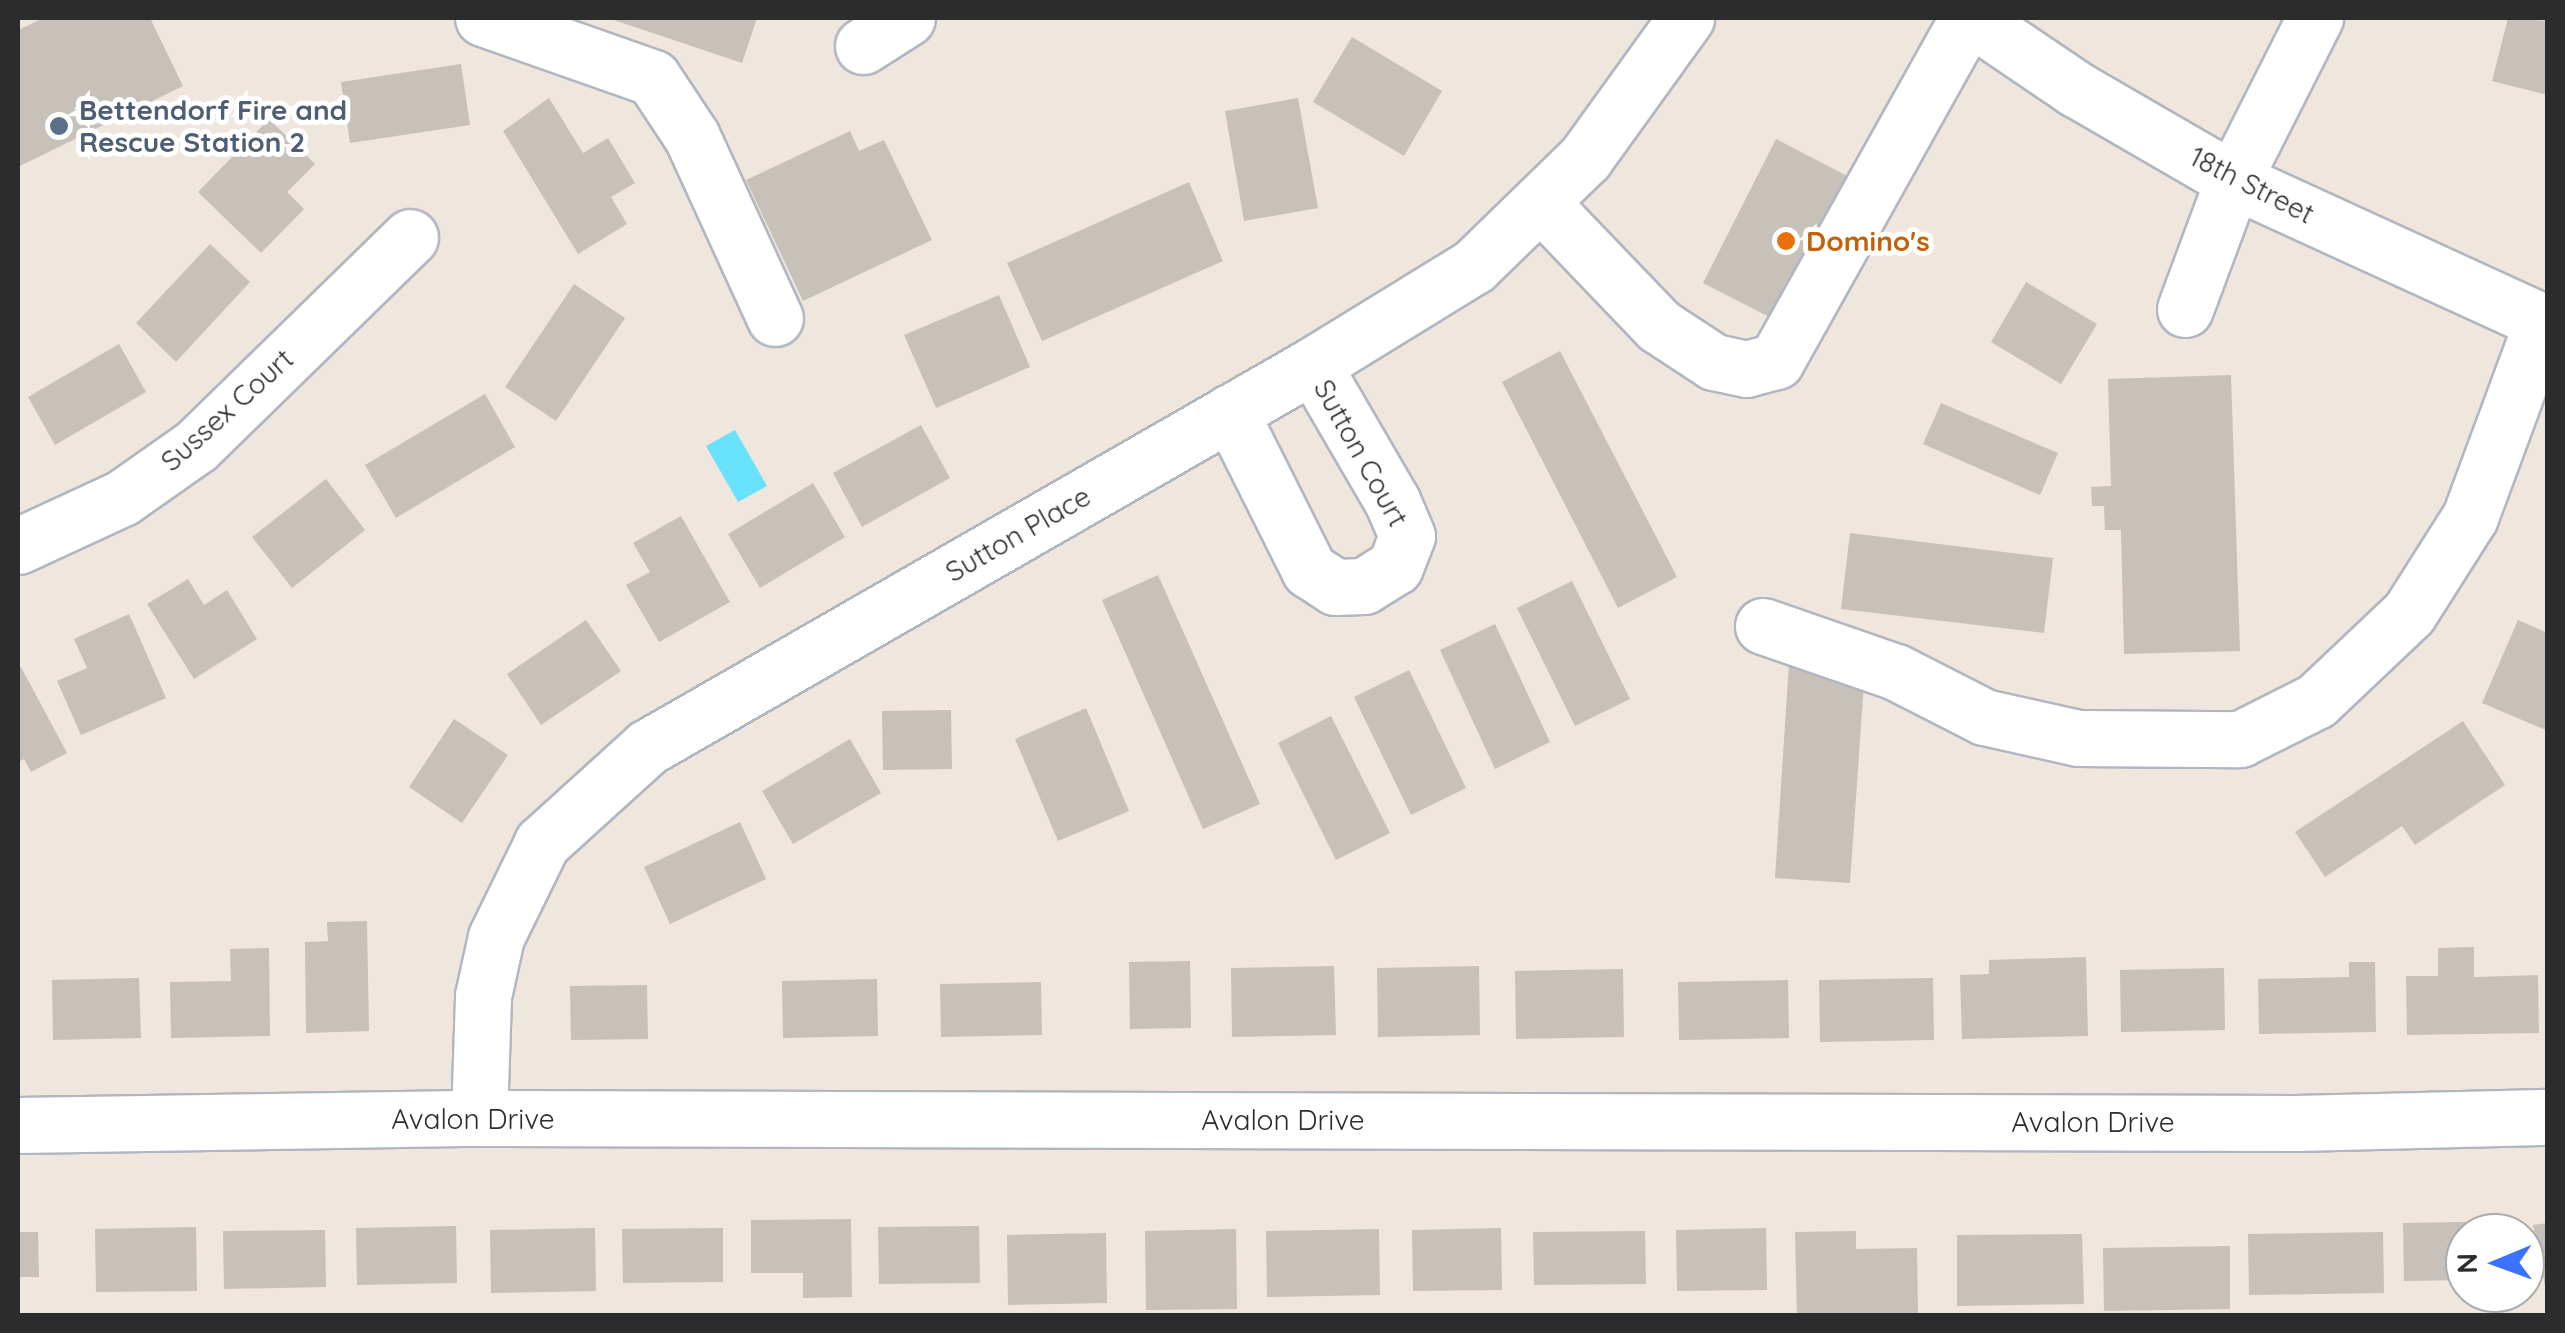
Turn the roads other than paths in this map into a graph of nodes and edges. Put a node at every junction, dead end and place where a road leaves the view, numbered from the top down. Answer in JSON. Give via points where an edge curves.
{"nodes":[{"id":1,"x":483,"y":18,"type":"edge"},
{"id":2,"x":1686,"y":18,"type":"edge"},
{"id":3,"x":1970,"y":18,"type":"edge"},
{"id":4,"x":2315,"y":18,"type":"edge"},
{"id":5,"x":2233,"y":180,"type":"junction"},
{"id":6,"x":1540,"y":202,"type":"junction"},
{"id":7,"x":410,"y":237,"type":"dead end"},
{"id":8,"x":2185,"y":309,"type":"dead end"},
{"id":9,"x":775,"y":318,"type":"dead end"},
{"id":10,"x":2545,"y":323,"type":"edge"},
{"id":11,"x":1313,"y":365,"type":"junction"},
{"id":12,"x":1230,"y":412,"type":"junction"},
{"id":13,"x":18,"y":546,"type":"edge"},
{"id":14,"x":1763,"y":626,"type":"dead end"},
{"id":15,"x":2548,"y":1117,"type":"edge"},
{"id":16,"x":479,"y":1118,"type":"junction"},
{"id":17,"x":18,"y":1125,"type":"edge"}],
"edges":[{"from":1,"to":9,"type":"street","via":[[654,78],[692,137]]},
{"from":2,"to":6,"type":"street","name":"Sutton Place","via":[[1585,158]]},
{"from":3,"to":5,"type":"street","name":"18th Street"},
{"from":3,"to":6,"type":"street","via":[[1776,361],[1746,370],[1714,362],[1659,326]]},
{"from":4,"to":5,"type":"street"},
{"from":5,"to":8,"type":"street"},
{"from":5,"to":10,"type":"street","name":"18th Street"},
{"from":6,"to":11,"type":"street","name":"Sutton Place","via":[[1474,266]]},
{"from":7,"to":13,"type":"street","name":"Sussex Court","via":[[196,446],[122,498]]},
{"from":10,"to":14,"type":"street","via":[[2470,517],[2409,613],[2316,701],[2240,739],[2078,738],[1984,717],[1896,672]]},
{"from":11,"to":12,"type":"street","name":"Sutton Place"},
{"from":11,"to":12,"type":"street","name":"Sutton Court","via":[[1407,536],[1395,567],[1364,586],[1334,586],[1309,570]]},
{"from":12,"to":16,"type":"street","name":"Sutton Place","via":[[648,746],[542,843],[496,937],[483,996]]},
{"from":15,"to":16,"type":"street","name":"Avalon Drive"},
{"from":16,"to":17,"type":"street","name":"Avalon Drive"}]}
